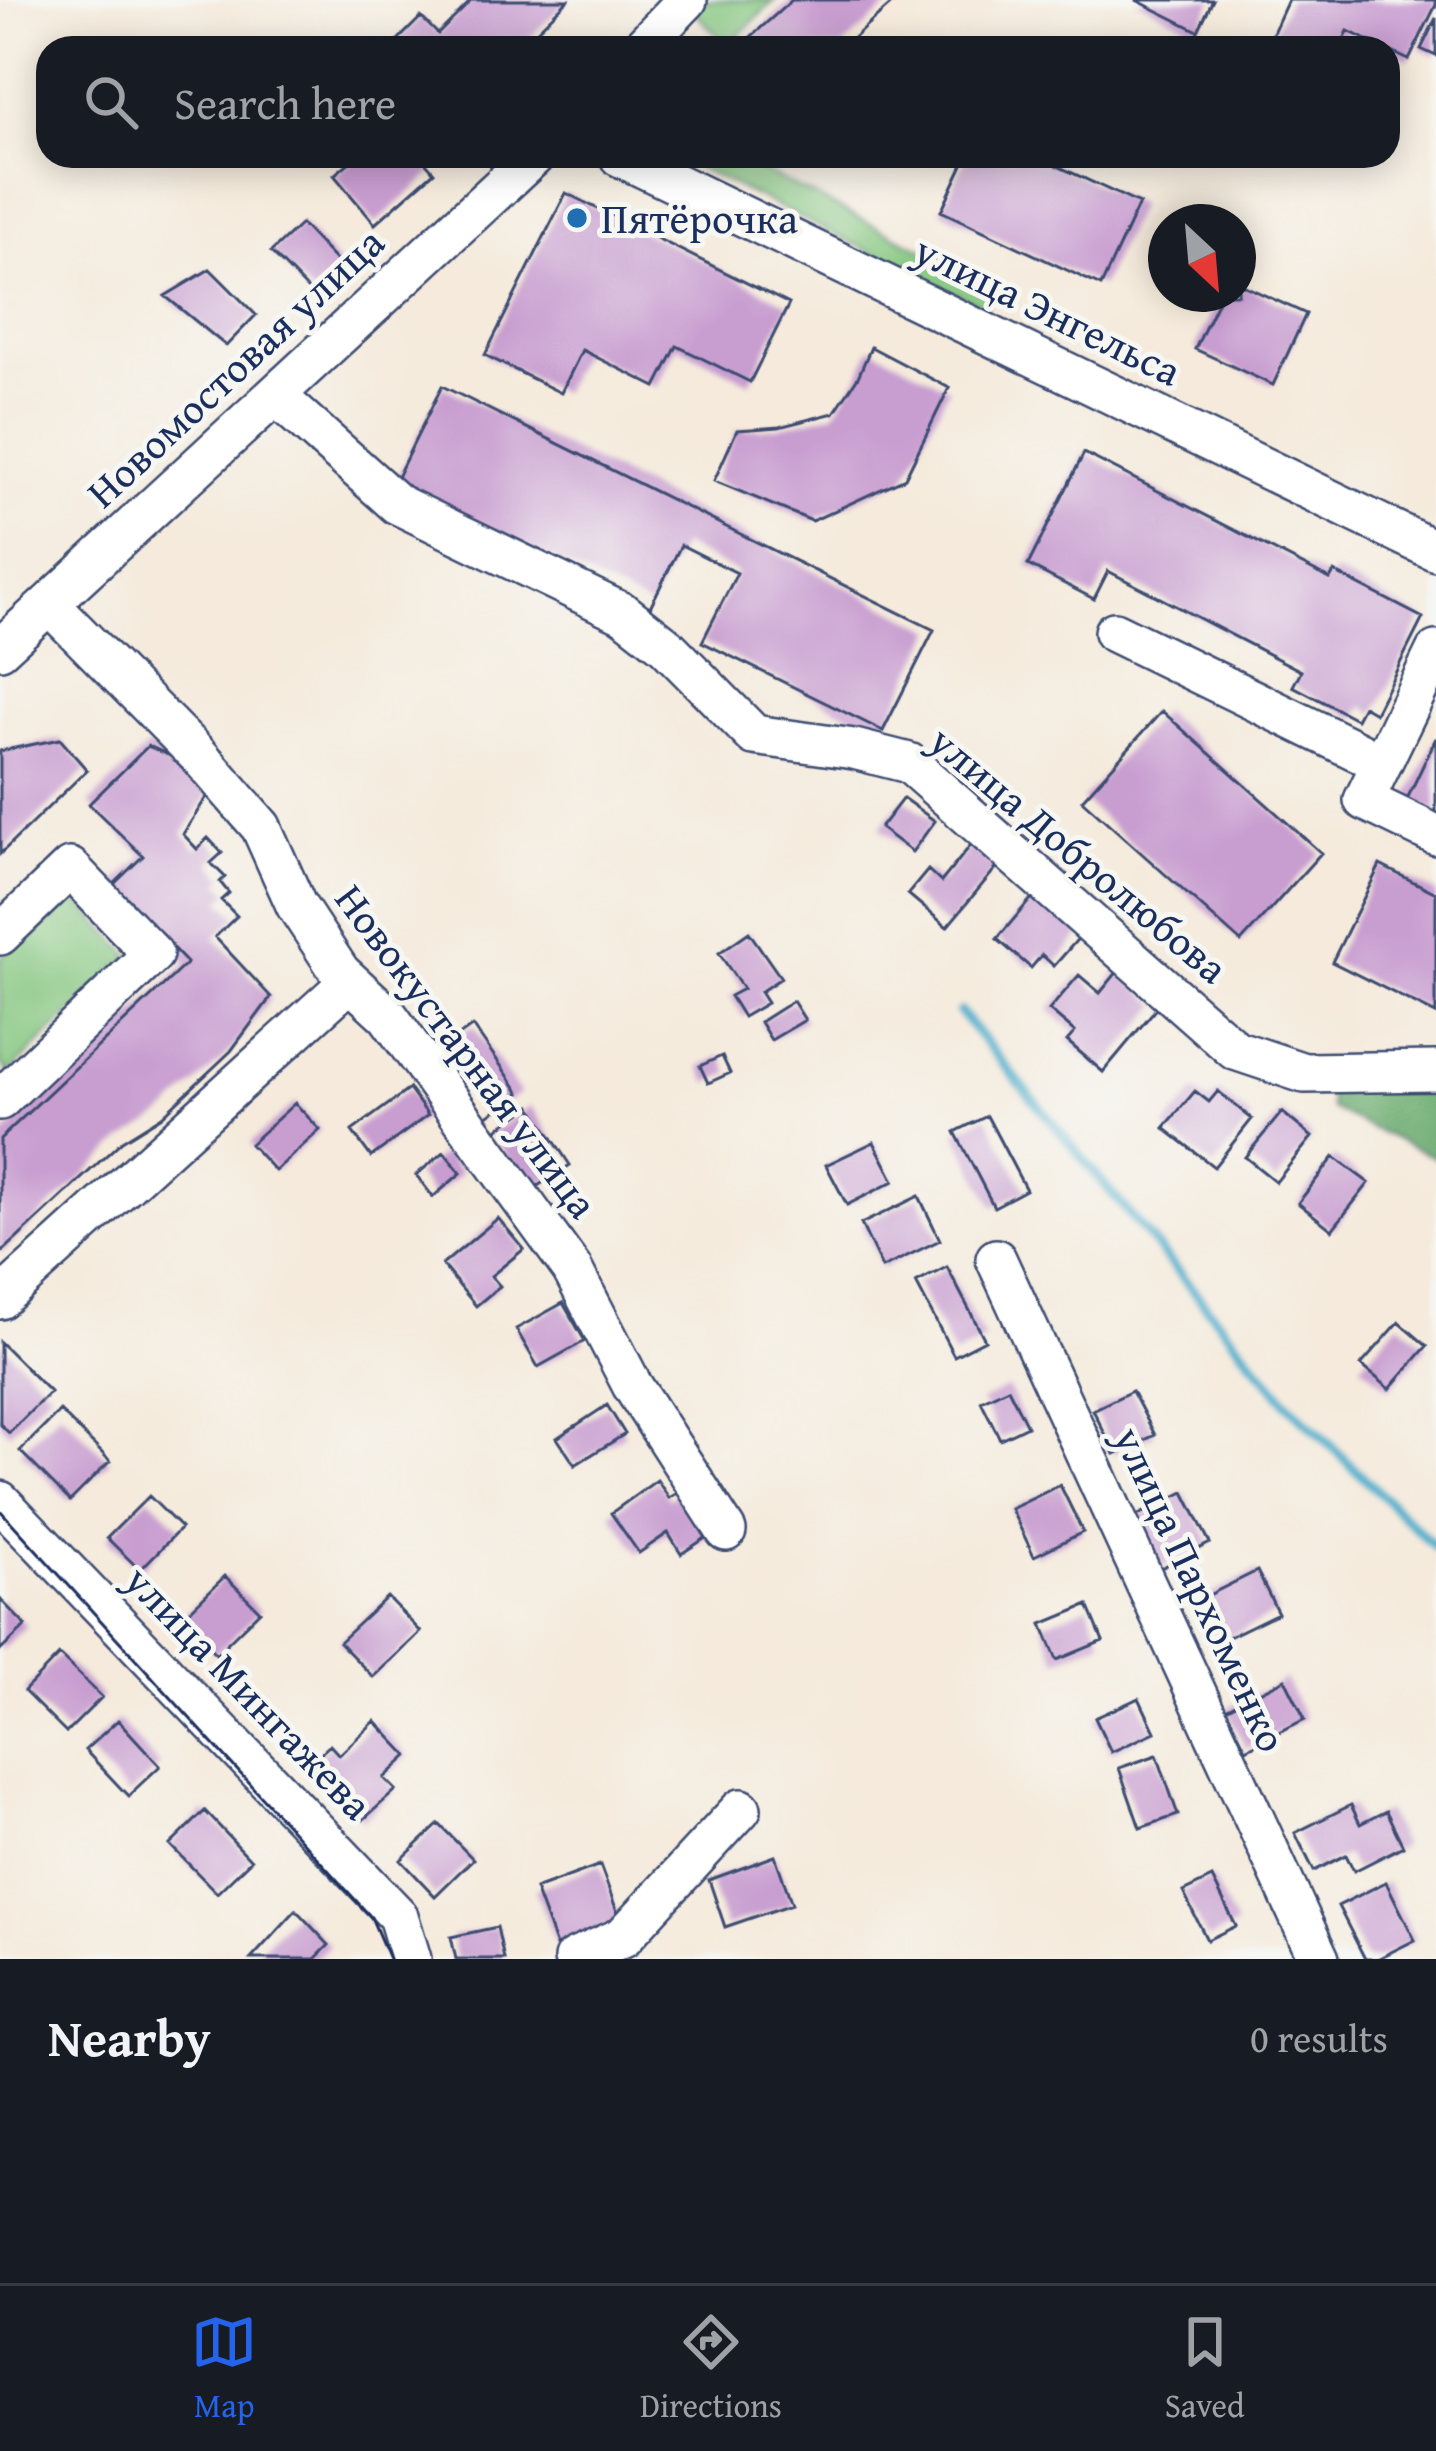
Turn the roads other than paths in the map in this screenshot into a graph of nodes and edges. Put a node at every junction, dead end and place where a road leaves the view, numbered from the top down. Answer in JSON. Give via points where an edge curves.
{"nodes":[{"id":1,"x":687,"y":0,"type":"edge"},
{"id":2,"x":652,"y":36,"type":"edge"},
{"id":3,"x":521,"y":168,"type":"edge"},
{"id":4,"x":644,"y":168,"type":"edge"},
{"id":5,"x":275,"y":395,"type":"junction"},
{"id":6,"x":1436,"y":551,"type":"edge"},
{"id":7,"x":49,"y":604,"type":"junction"},
{"id":8,"x":1114,"y":632,"type":"dead end"},
{"id":9,"x":0,"y":649,"type":"edge"},
{"id":10,"x":1436,"y":651,"type":"edge"},
{"id":11,"x":1382,"y":763,"type":"junction"},
{"id":12,"x":1436,"y":835,"type":"edge"},
{"id":13,"x":0,"y":935,"type":"edge"},
{"id":14,"x":348,"y":983,"type":"junction"},
{"id":15,"x":1436,"y":1070,"type":"edge"},
{"id":16,"x":0,"y":1100,"type":"edge"},
{"id":17,"x":996,"y":1259,"type":"dead end"},
{"id":18,"x":0,"y":1299,"type":"edge"},
{"id":19,"x":0,"y":1502,"type":"edge"},
{"id":20,"x":726,"y":1531,"type":"dead end"},
{"id":21,"x":741,"y":1809,"type":"dead end"},
{"id":22,"x":411,"y":1959,"type":"edge"},
{"id":23,"x":574,"y":1959,"type":"edge"},
{"id":24,"x":1319,"y":1959,"type":"edge"}],
"edges":[{"from":1,"to":2,"type":"street"},
{"from":3,"to":5,"type":"street","name":"Новомостовая улица"},
{"from":4,"to":6,"type":"street","name":"улица Энгельса"},
{"from":5,"to":7,"type":"street","name":"Новомостовая улица"},
{"from":5,"to":15,"type":"street","name":"улица Добролюбова","via":[[398,504],[625,614],[754,735],[909,763],[1234,1050],[1304,1073]]},
{"from":7,"to":9,"type":"street","name":"Новомостовая улица"},
{"from":7,"to":14,"type":"street","name":"Новокустарная улица","via":[[261,827],[296,905]]},
{"from":8,"to":11,"type":"street"},
{"from":10,"to":11,"type":"street"},
{"from":11,"to":12,"type":"street","via":[[1364,800]]},
{"from":13,"to":16,"type":"street","via":[[70,868],[152,955]]},
{"from":14,"to":18,"type":"street"},
{"from":14,"to":20,"type":"street","name":"Новокустарная улица","via":[[388,1016],[572,1269],[632,1385]]},
{"from":17,"to":24,"type":"street","name":"улица Пархоменко"},
{"from":19,"to":22,"type":"street","name":"улица Мингажева","via":[[398,1916]]},
{"from":21,"to":23,"type":"street","via":[[623,1937]]}]}
